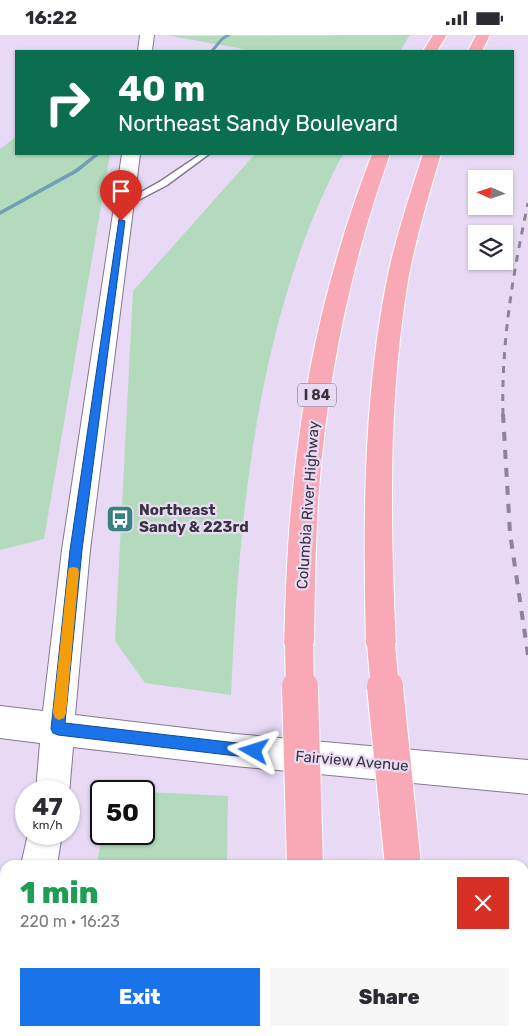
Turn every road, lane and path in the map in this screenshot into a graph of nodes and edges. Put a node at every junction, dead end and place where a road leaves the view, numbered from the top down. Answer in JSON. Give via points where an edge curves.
{"nodes":[{"id":1,"x":147,"y":35,"type":"edge"},
{"id":2,"x":440,"y":35,"type":"edge"},
{"id":3,"x":483,"y":35,"type":"edge"},
{"id":4,"x":145,"y":50,"type":"edge"},
{"id":5,"x":431,"y":50,"type":"edge"},
{"id":6,"x":476,"y":50,"type":"edge"},
{"id":7,"x":131,"y":155,"type":"edge"},
{"id":8,"x":204,"y":155,"type":"edge"},
{"id":9,"x":381,"y":155,"type":"edge"},
{"id":10,"x":432,"y":155,"type":"edge"},
{"id":11,"x":124,"y":204,"type":"junction"},
{"id":12,"x":0,"y":722,"type":"edge"},
{"id":13,"x":58,"y":729,"type":"junction"},
{"id":14,"x":528,"y":777,"type":"edge"},
{"id":15,"x":54,"y":780,"type":"edge"},
{"id":16,"x":43,"y":845,"type":"edge"},
{"id":17,"x":40,"y":860,"type":"edge"},
{"id":18,"x":305,"y":860,"type":"edge"},
{"id":19,"x":403,"y":860,"type":"edge"}],
"edges":[{"from":1,"to":4,"type":"main road"},
{"from":2,"to":5,"type":"highway"},
{"from":3,"to":6,"type":"highway"},
{"from":7,"to":11,"type":"main road"},
{"from":8,"to":11,"type":"lane","via":[[164,183]]},
{"from":9,"to":18,"type":"highway","name":"Columbia River Highway","number":"I 84","bridge":true,"via":[[344,263],[318,386],[310,450],[302,539],[299,645]]},
{"from":10,"to":19,"type":"highway","bridge":true,"via":[[392,307],[385,363],[377,495],[381,644]]},
{"from":11,"to":13,"type":"main road","via":[[76,550]]},
{"from":12,"to":13,"type":"main road","name":"Fairview Avenue"},
{"from":13,"to":14,"type":"main road","name":"Fairview Avenue","via":[[245,751]]},
{"from":13,"to":15,"type":"main road"},
{"from":16,"to":17,"type":"main road"}]}
